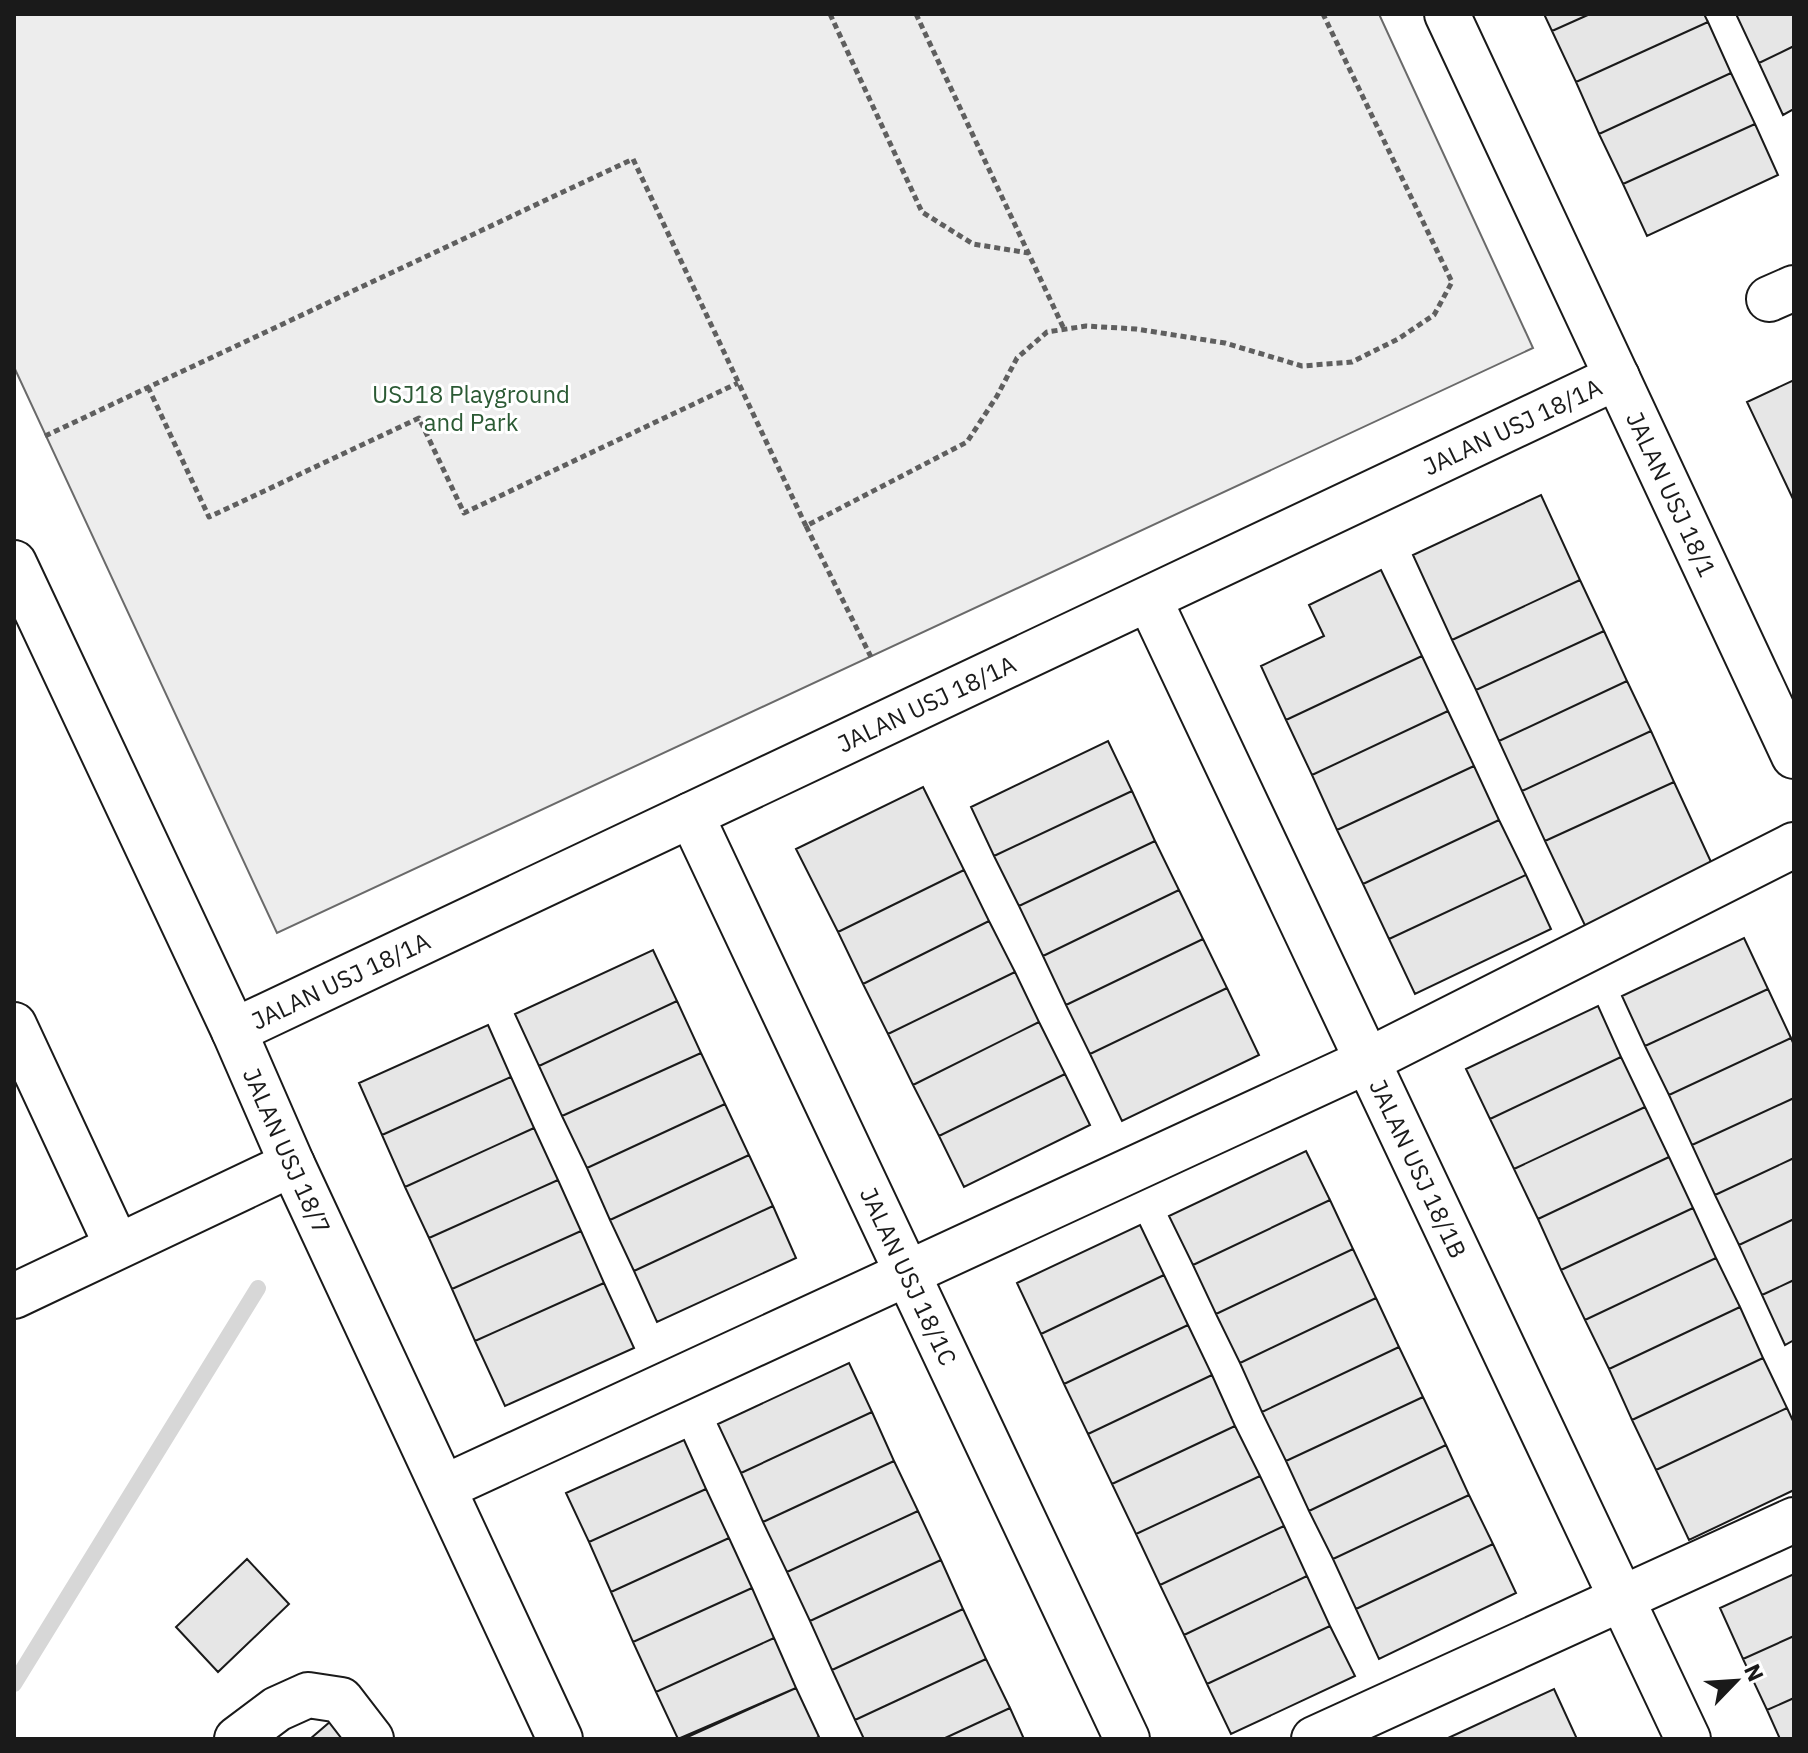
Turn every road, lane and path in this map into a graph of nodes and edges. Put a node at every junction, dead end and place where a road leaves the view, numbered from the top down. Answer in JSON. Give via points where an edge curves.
{"nodes":[{"id":1,"x":830,"y":14,"type":"edge"},
{"id":2,"x":916,"y":14,"type":"edge"},
{"id":3,"x":1323,"y":14,"type":"edge"},
{"id":4,"x":1447,"y":14,"type":"edge"},
{"id":5,"x":1029,"y":253,"type":"junction"},
{"id":6,"x":1064,"y":329,"type":"junction"},
{"id":7,"x":1617,"y":377,"type":"junction"},
{"id":8,"x":738,"y":383,"type":"junction"},
{"id":9,"x":148,"y":387,"type":"junction"},
{"id":10,"x":45,"y":436,"type":"dead end"},
{"id":11,"x":806,"y":526,"type":"junction"},
{"id":12,"x":19,"y":588,"type":"edge"},
{"id":13,"x":1149,"y":599,"type":"junction"},
{"id":14,"x":871,"y":657,"type":"dead end"},
{"id":15,"x":1794,"y":756,"type":"edge"},
{"id":16,"x":691,"y":815,"type":"junction"},
{"id":17,"x":1794,"y":845,"type":"edge"},
{"id":18,"x":15,"y":1029,"type":"edge"},
{"id":19,"x":234,"y":1031,"type":"junction"},
{"id":20,"x":1367,"y":1061,"type":"junction"},
{"id":21,"x":292,"y":1164,"type":"junction"},
{"id":22,"x":117,"y":1246,"type":"junction"},
{"id":23,"x":907,"y":1273,"type":"junction"},
{"id":24,"x":14,"y":1296,"type":"edge"},
{"id":25,"x":445,"y":1487,"type":"junction"},
{"id":26,"x":1794,"y":1520,"type":"edge"},
{"id":27,"x":1622,"y":1599,"type":"junction"},
{"id":28,"x":237,"y":1739,"type":"edge"},
{"id":29,"x":371,"y":1739,"type":"edge"},
{"id":30,"x":560,"y":1739,"type":"edge"},
{"id":31,"x":1127,"y":1739,"type":"edge"},
{"id":32,"x":1314,"y":1739,"type":"edge"},
{"id":33,"x":1688,"y":1739,"type":"edge"}],
"edges":[{"from":1,"to":5,"type":"path","via":[[922,212],[973,244]]},
{"from":2,"to":5,"type":"path"},
{"from":3,"to":6,"type":"path","via":[[1452,282],[1434,315],[1352,362],[1302,366],[1225,343],[1151,331]]},
{"from":4,"to":7,"type":"street","name":"JALAN USJ 18/1"},
{"from":5,"to":6,"type":"path"},
{"from":6,"to":11,"type":"path","via":[[1047,332],[1017,358],[967,442]]},
{"from":7,"to":13,"type":"street","name":"JALAN USJ 18/1A"},
{"from":7,"to":15,"type":"street","name":"JALAN USJ 18/1"},
{"from":8,"to":9,"type":"path","via":[[633,159]]},
{"from":8,"to":9,"type":"path","via":[[464,513],[419,418],[209,517]]},
{"from":8,"to":11,"type":"path"},
{"from":9,"to":10,"type":"path"},
{"from":11,"to":14,"type":"path"},
{"from":12,"to":19,"type":"street","name":"JALAN USJ 18/7"},
{"from":13,"to":16,"type":"street","name":"JALAN USJ 18/1A"},
{"from":13,"to":20,"type":"street","name":"JALAN USJ 18/1B"},
{"from":16,"to":19,"type":"street","name":"JALAN USJ 18/1A"},
{"from":16,"to":23,"type":"street","name":"JALAN USJ 18/1C"},
{"from":17,"to":20,"type":"street"},
{"from":18,"to":22,"type":"street"},
{"from":19,"to":21,"type":"street","name":"JALAN USJ 18/7"},
{"from":20,"to":23,"type":"street"},
{"from":20,"to":27,"type":"street","name":"JALAN USJ 18/1B"},
{"from":21,"to":22,"type":"street"},
{"from":21,"to":25,"type":"street","name":"JALAN USJ 18/7"},
{"from":22,"to":24,"type":"street"},
{"from":23,"to":25,"type":"street"},
{"from":23,"to":31,"type":"street","name":"JALAN USJ 18/1C"},
{"from":25,"to":30,"type":"street","name":"JALAN USJ 18/7"},
{"from":26,"to":27,"type":"street"},
{"from":27,"to":32,"type":"street"},
{"from":27,"to":33,"type":"street","name":"JALAN USJ 18/1B"},
{"from":28,"to":29,"type":"street","via":[[277,1709],[308,1695],[341,1700]]}]}
